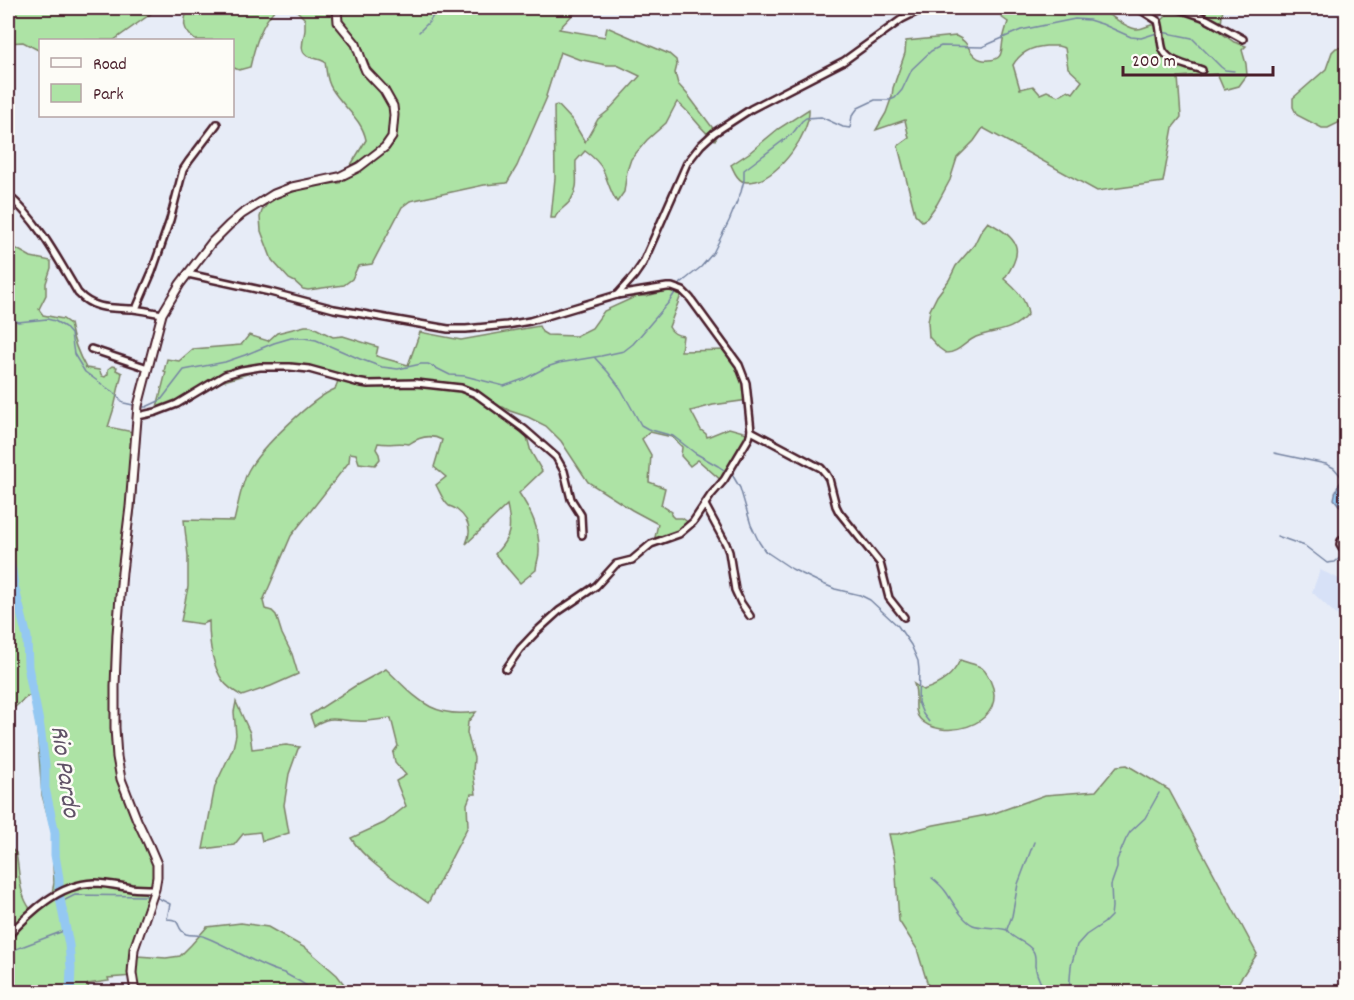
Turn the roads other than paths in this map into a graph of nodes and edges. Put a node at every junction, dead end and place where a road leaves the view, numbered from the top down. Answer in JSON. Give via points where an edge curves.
{"nodes":[{"id":1,"x":337,"y":8,"type":"edge"},
{"id":2,"x":924,"y":8,"type":"edge"},
{"id":3,"x":1138,"y":8,"type":"edge"},
{"id":4,"x":1177,"y":8,"type":"edge"},
{"id":5,"x":1243,"y":39,"type":"dead end"},
{"id":6,"x":1202,"y":70,"type":"dead end"},
{"id":7,"x":217,"y":124,"type":"dead end"},
{"id":8,"x":8,"y":195,"type":"edge"},
{"id":9,"x":188,"y":274,"type":"junction"},
{"id":10,"x":616,"y":295,"type":"junction"},
{"id":11,"x":136,"y":309,"type":"junction"},
{"id":12,"x":162,"y":314,"type":"junction"},
{"id":13,"x":91,"y":349,"type":"dead end"},
{"id":14,"x":148,"y":368,"type":"junction"},
{"id":15,"x":138,"y":416,"type":"junction"},
{"id":16,"x":751,"y":431,"type":"junction"},
{"id":17,"x":705,"y":505,"type":"junction"},
{"id":18,"x":582,"y":535,"type":"dead end"},
{"id":19,"x":1347,"y":537,"type":"edge"},
{"id":20,"x":1347,"y":554,"type":"edge"},
{"id":21,"x":750,"y":616,"type":"dead end"},
{"id":22,"x":904,"y":617,"type":"dead end"},
{"id":23,"x":506,"y":669,"type":"dead end"},
{"id":24,"x":155,"y":889,"type":"junction"},
{"id":25,"x":8,"y":936,"type":"edge"},
{"id":26,"x":135,"y":993,"type":"edge"}],
"edges":[{"from":1,"to":9,"type":"street","via":[[338,22],[356,44],[366,71],[393,106],[392,137],[375,155],[339,177],[283,190],[242,214],[212,242]]},
{"from":2,"to":10,"type":"street","via":[[843,61],[751,109],[701,145],[687,163],[643,263]]},
{"from":3,"to":6,"type":"street","via":[[1158,21],[1166,54]]},
{"from":4,"to":5,"type":"street"},
{"from":7,"to":11,"type":"street","via":[[183,170],[170,220]]},
{"from":8,"to":11,"type":"street","via":[[50,247],[84,300],[103,307]]},
{"from":9,"to":10,"type":"street","via":[[334,309],[448,329],[531,321]]},
{"from":9,"to":12,"type":"street"},
{"from":10,"to":16,"type":"street","via":[[672,287],[686,293],[745,375]]},
{"from":11,"to":12,"type":"street"},
{"from":12,"to":14,"type":"street"},
{"from":13,"to":14,"type":"street"},
{"from":14,"to":15,"type":"street"},
{"from":15,"to":18,"type":"street","via":[[177,404],[225,375],[260,367],[309,369],[368,384],[416,383],[461,388],[476,394],[556,457],[581,515]]},
{"from":15,"to":24,"type":"street","via":[[117,634],[115,728],[121,779],[157,864]]},
{"from":16,"to":17,"type":"street","via":[[747,444]]},
{"from":16,"to":22,"type":"street","via":[[826,474],[836,506],[880,563],[889,598]]},
{"from":17,"to":21,"type":"street","via":[[726,544],[735,590]]},
{"from":17,"to":23,"type":"street","via":[[679,534],[651,544],[632,560],[616,564],[596,586],[560,610],[531,637]]},
{"from":19,"to":20,"type":"street","via":[[1340,544]]},
{"from":24,"to":25,"type":"street","via":[[81,884],[63,891],[25,917]]},
{"from":24,"to":26,"type":"street","via":[[134,949]]}]}
